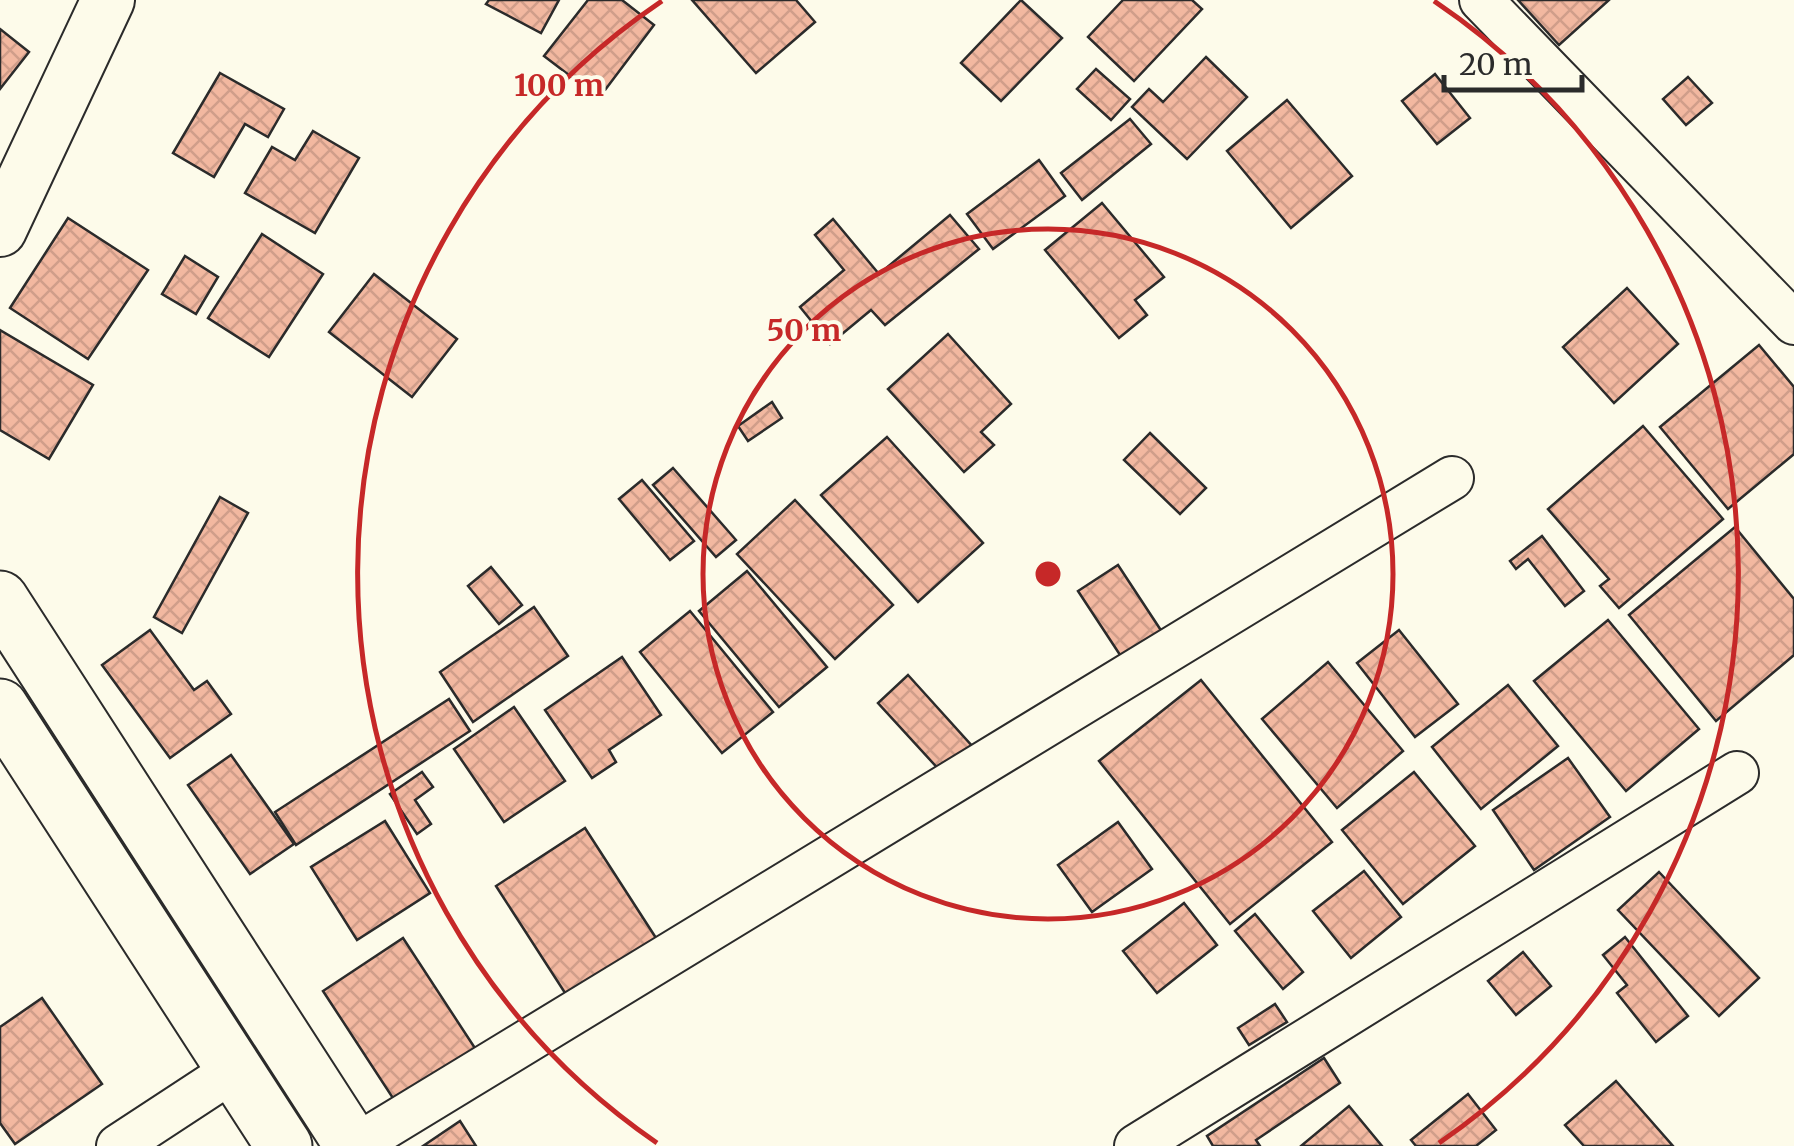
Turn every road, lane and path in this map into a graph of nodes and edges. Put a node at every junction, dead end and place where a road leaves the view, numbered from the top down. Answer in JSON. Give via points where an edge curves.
{"nodes":[{"id":1,"x":108,"y":0,"type":"edge"},
{"id":2,"x":1481,"y":0,"type":"edge"},
{"id":3,"x":0,"y":230,"type":"edge"},
{"id":4,"x":1794,"y":323,"type":"edge"},
{"id":5,"x":1452,"y":478,"type":"dead end"},
{"id":6,"x":0,"y":599,"type":"edge"},
{"id":7,"x":0,"y":707,"type":"edge"},
{"id":8,"x":1737,"y":773,"type":"dead end"},
{"id":9,"x":234,"y":1070,"type":"junction"},
{"id":10,"x":118,"y":1146,"type":"edge"},
{"id":11,"x":284,"y":1146,"type":"edge"},
{"id":12,"x":354,"y":1146,"type":"edge"},
{"id":13,"x":1136,"y":1146,"type":"edge"}],
"edges":[{"from":1,"to":3,"type":"street"},
{"from":2,"to":4,"type":"street"},
{"from":5,"to":12,"type":"street"},
{"from":6,"to":12,"type":"main road"},
{"from":7,"to":9,"type":"main road"},
{"from":8,"to":13,"type":"street"},
{"from":9,"to":10,"type":"street"},
{"from":9,"to":11,"type":"main road"}]}
